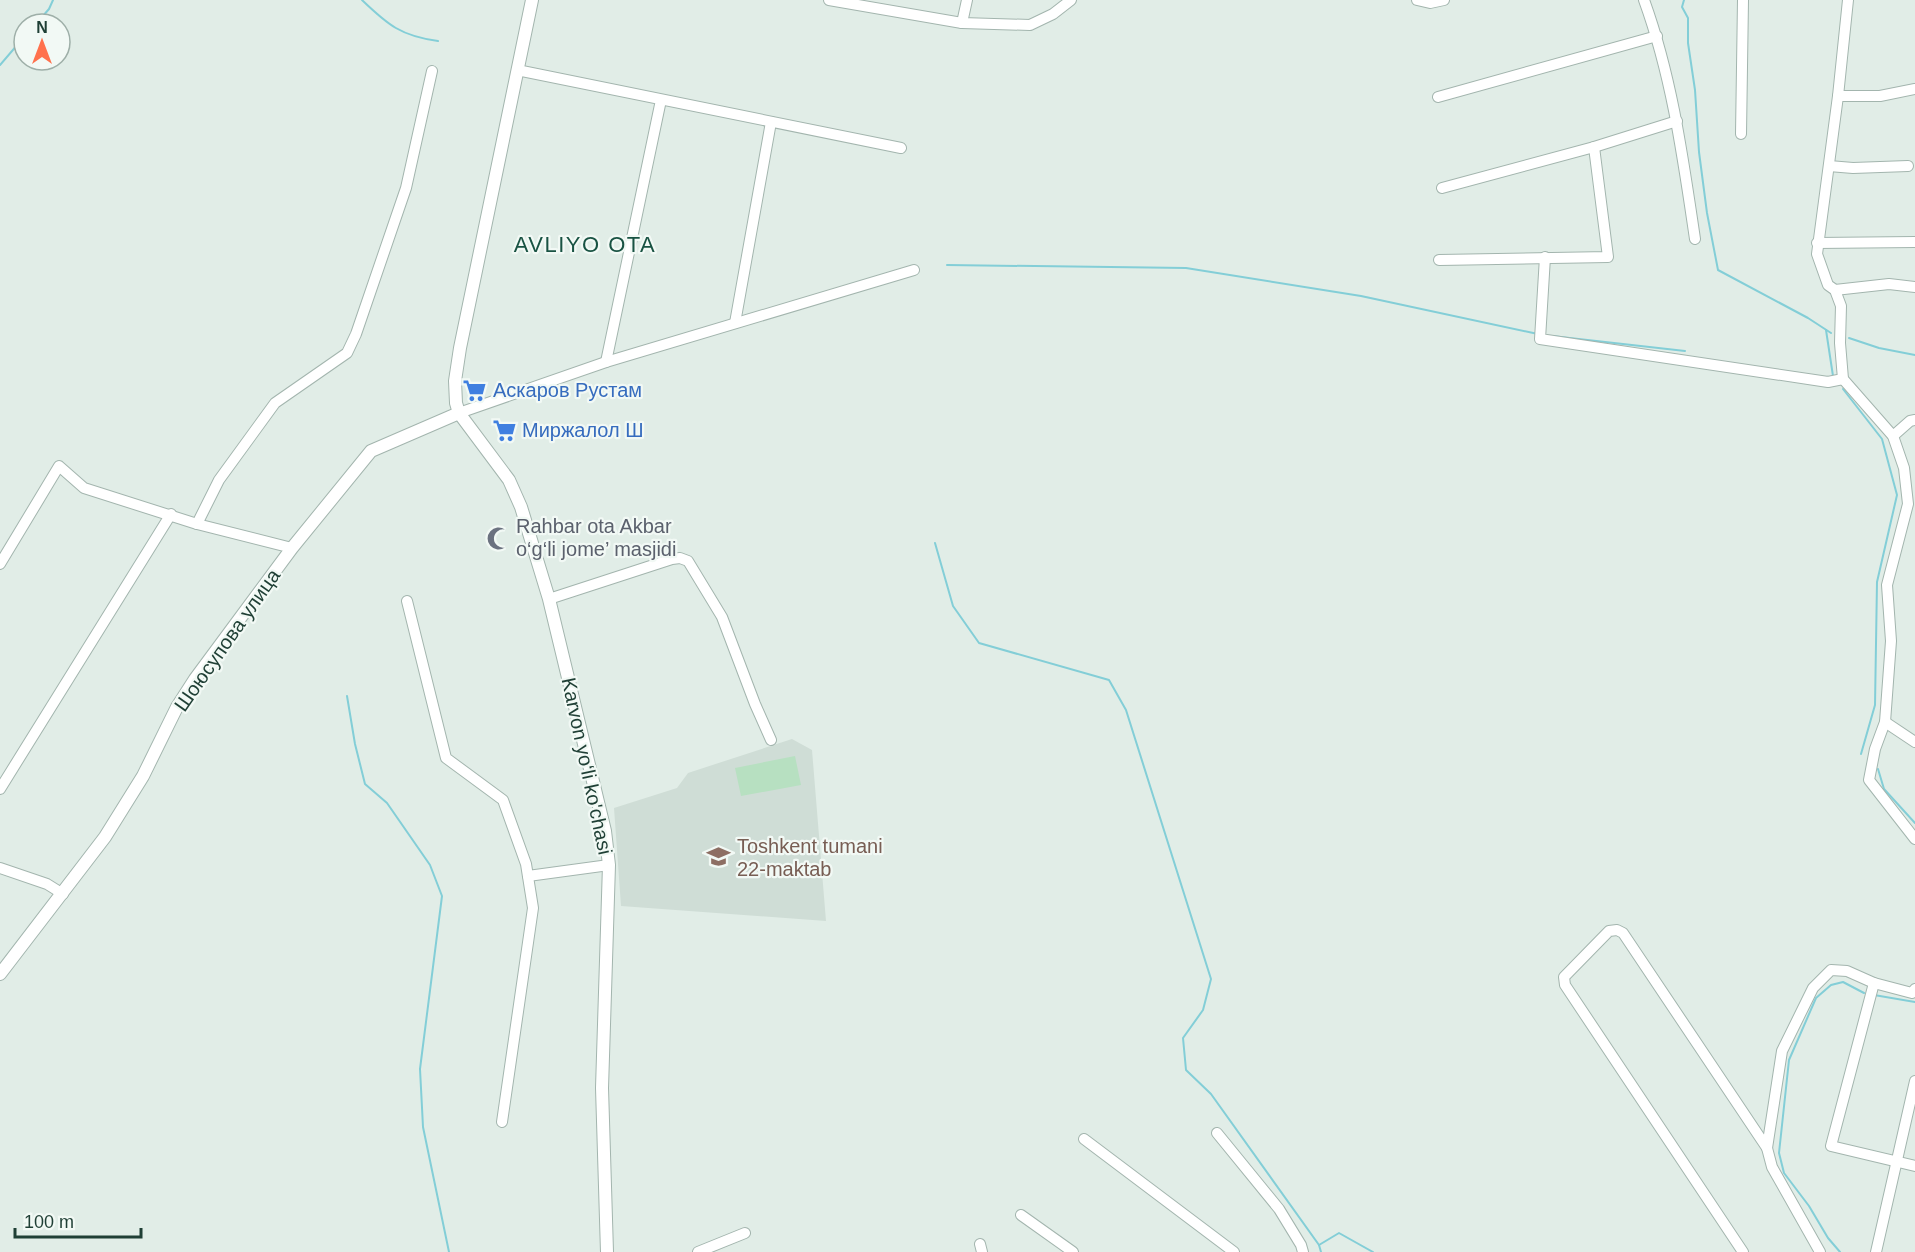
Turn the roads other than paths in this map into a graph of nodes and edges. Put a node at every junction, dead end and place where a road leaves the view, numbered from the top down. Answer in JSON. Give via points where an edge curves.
{"nodes":[{"id":1,"x":532,"y":0,"type":"edge"},
{"id":2,"x":829,"y":0,"type":"edge"},
{"id":3,"x":967,"y":0,"type":"edge"},
{"id":4,"x":1071,"y":0,"type":"edge"},
{"id":5,"x":1417,"y":0,"type":"edge"},
{"id":6,"x":1444,"y":0,"type":"edge"},
{"id":7,"x":1644,"y":0,"type":"edge"},
{"id":8,"x":1743,"y":0,"type":"edge"},
{"id":9,"x":1848,"y":0,"type":"edge"},
{"id":10,"x":852,"y":2,"type":"edge"},
{"id":11,"x":962,"y":23,"type":"junction"},
{"id":12,"x":1657,"y":36,"type":"junction"},
{"id":13,"x":517,"y":70,"type":"junction"},
{"id":14,"x":432,"y":71,"type":"dead end"},
{"id":15,"x":1915,"y":89,"type":"edge"},
{"id":16,"x":1838,"y":96,"type":"junction"},
{"id":17,"x":1438,"y":97,"type":"dead end"},
{"id":18,"x":661,"y":100,"type":"junction"},
{"id":19,"x":1677,"y":121,"type":"junction"},
{"id":20,"x":771,"y":122,"type":"junction"},
{"id":21,"x":1741,"y":134,"type":"dead end"},
{"id":22,"x":1594,"y":147,"type":"junction"},
{"id":23,"x":901,"y":148,"type":"dead end"},
{"id":24,"x":1829,"y":166,"type":"junction"},
{"id":25,"x":1908,"y":166,"type":"dead end"},
{"id":26,"x":1442,"y":188,"type":"dead end"},
{"id":27,"x":1695,"y":239,"type":"dead end"},
{"id":28,"x":1915,"y":242,"type":"edge"},
{"id":29,"x":1817,"y":243,"type":"junction"},
{"id":30,"x":1545,"y":257,"type":"junction"},
{"id":31,"x":1439,"y":260,"type":"dead end"},
{"id":32,"x":914,"y":270,"type":"dead end"},
{"id":33,"x":1915,"y":287,"type":"edge"},
{"id":34,"x":1834,"y":291,"type":"junction"},
{"id":35,"x":735,"y":322,"type":"junction"},
{"id":36,"x":606,"y":362,"type":"junction"},
{"id":37,"x":1843,"y":379,"type":"junction"},
{"id":38,"x":459,"y":413,"type":"junction"},
{"id":39,"x":1915,"y":420,"type":"edge"},
{"id":40,"x":1893,"y":436,"type":"junction"},
{"id":41,"x":171,"y":514,"type":"junction"},
{"id":42,"x":197,"y":524,"type":"junction"},
{"id":43,"x":292,"y":548,"type":"junction"},
{"id":44,"x":0,"y":564,"type":"edge"},
{"id":45,"x":549,"y":599,"type":"junction"},
{"id":46,"x":407,"y":601,"type":"dead end"},
{"id":47,"x":1885,"y":723,"type":"junction"},
{"id":48,"x":771,"y":740,"type":"dead end"},
{"id":49,"x":1915,"y":742,"type":"edge"},
{"id":50,"x":0,"y":789,"type":"edge"},
{"id":51,"x":1915,"y":839,"type":"edge"},
{"id":52,"x":609,"y":865,"type":"junction"},
{"id":53,"x":0,"y":868,"type":"edge"},
{"id":54,"x":528,"y":876,"type":"junction"},
{"id":55,"x":63,"y":894,"type":"junction"},
{"id":56,"x":0,"y":974,"type":"edge"},
{"id":57,"x":1874,"y":983,"type":"junction"},
{"id":58,"x":1915,"y":989,"type":"edge"},
{"id":59,"x":1915,"y":1081,"type":"edge"},
{"id":60,"x":502,"y":1122,"type":"dead end"},
{"id":61,"x":1216,"y":1133,"type":"dead end"},
{"id":62,"x":1084,"y":1139,"type":"dead end"},
{"id":63,"x":1767,"y":1148,"type":"junction"},
{"id":64,"x":1897,"y":1161,"type":"junction"},
{"id":65,"x":1915,"y":1166,"type":"edge"},
{"id":66,"x":1020,"y":1215,"type":"dead end"},
{"id":67,"x":745,"y":1233,"type":"dead end"},
{"id":68,"x":703,"y":1251,"type":"edge"},
{"id":69,"x":607,"y":1252,"type":"edge"},
{"id":70,"x":1073,"y":1252,"type":"edge"},
{"id":71,"x":1234,"y":1252,"type":"edge"},
{"id":72,"x":1303,"y":1252,"type":"edge"},
{"id":73,"x":1743,"y":1252,"type":"edge"},
{"id":74,"x":1820,"y":1252,"type":"edge"},
{"id":75,"x":1876,"y":1252,"type":"edge"}],
"edges":[{"from":1,"to":13,"type":"street"},
{"from":2,"to":10,"type":"street"},
{"from":3,"to":11,"type":"street"},
{"from":4,"to":11,"type":"street","via":[[1030,25]]},
{"from":5,"to":6,"type":"street"},
{"from":7,"to":12,"type":"street"},
{"from":8,"to":21,"type":"street"},
{"from":9,"to":16,"type":"street"},
{"from":10,"to":11,"type":"street"},
{"from":12,"to":17,"type":"street"},
{"from":12,"to":19,"type":"street"},
{"from":13,"to":18,"type":"street"},
{"from":13,"to":38,"type":"street","via":[[456,370],[454,392]]},
{"from":14,"to":42,"type":"street","via":[[406,189],[347,353],[275,403],[219,480]]},
{"from":15,"to":16,"type":"street","via":[[1880,96]]},
{"from":16,"to":24,"type":"street"},
{"from":18,"to":20,"type":"street"},
{"from":18,"to":36,"type":"street"},
{"from":19,"to":22,"type":"street"},
{"from":19,"to":27,"type":"street"},
{"from":20,"to":23,"type":"street"},
{"from":20,"to":35,"type":"street"},
{"from":22,"to":26,"type":"street"},
{"from":22,"to":30,"type":"street","via":[[1608,257]]},
{"from":24,"to":25,"type":"street"},
{"from":24,"to":29,"type":"street"},
{"from":28,"to":29,"type":"street"},
{"from":29,"to":34,"type":"street","via":[[1817,254]]},
{"from":30,"to":31,"type":"street"},
{"from":30,"to":37,"type":"street","via":[[1540,339],[1828,382]]},
{"from":32,"to":35,"type":"street"},
{"from":33,"to":34,"type":"street","via":[[1889,284]]},
{"from":34,"to":37,"type":"street","via":[[1840,306]]},
{"from":35,"to":36,"type":"street"},
{"from":36,"to":38,"type":"street"},
{"from":37,"to":40,"type":"street"},
{"from":38,"to":43,"type":"street","name":"Шоюсупова улица","via":[[371,450]]},
{"from":38,"to":45,"type":"street","name":"Karvon yo‘li ko'chasi","via":[[509,480]]},
{"from":39,"to":40,"type":"street"},
{"from":40,"to":47,"type":"street","via":[[1904,468],[1908,504],[1887,585],[1891,641]]},
{"from":41,"to":42,"type":"street"},
{"from":41,"to":44,"type":"street","via":[[84,488],[60,466]]},
{"from":41,"to":50,"type":"street"},
{"from":42,"to":43,"type":"street"},
{"from":43,"to":55,"type":"street","name":"Шоюсупова улица","via":[[195,679],[105,837]]},
{"from":45,"to":48,"type":"street","via":[[672,559],[688,561],[722,616]]},
{"from":45,"to":52,"type":"street","name":"Karvon yo‘li ko'chasi","via":[[598,798]]},
{"from":46,"to":54,"type":"street","via":[[446,758],[503,800]]},
{"from":47,"to":49,"type":"street"},
{"from":47,"to":51,"type":"street","via":[[1869,780]]},
{"from":52,"to":54,"type":"street"},
{"from":52,"to":69,"type":"street","name":"Karvon yo‘li ko'chasi","via":[[602,1088]]},
{"from":53,"to":55,"type":"street","via":[[47,884]]},
{"from":54,"to":60,"type":"street","via":[[533,908]]},
{"from":55,"to":56,"type":"street","name":"Шоюсупова улица"},
{"from":57,"to":58,"type":"street","via":[[1912,993]]},
{"from":57,"to":63,"type":"street","via":[[1847,971],[1831,970],[1813,988],[1782,1051]]},
{"from":57,"to":64,"type":"street","via":[[1831,1146]]},
{"from":59,"to":64,"type":"street"},
{"from":61,"to":72,"type":"street","via":[[1279,1209]]},
{"from":62,"to":71,"type":"street"},
{"from":63,"to":73,"type":"street","via":[[1623,933],[1608,931],[1564,976],[1565,985]]},
{"from":63,"to":74,"type":"street","via":[[1772,1167]]},
{"from":64,"to":65,"type":"street"},
{"from":64,"to":75,"type":"street"},
{"from":66,"to":70,"type":"street"},
{"from":67,"to":68,"type":"street"}]}
